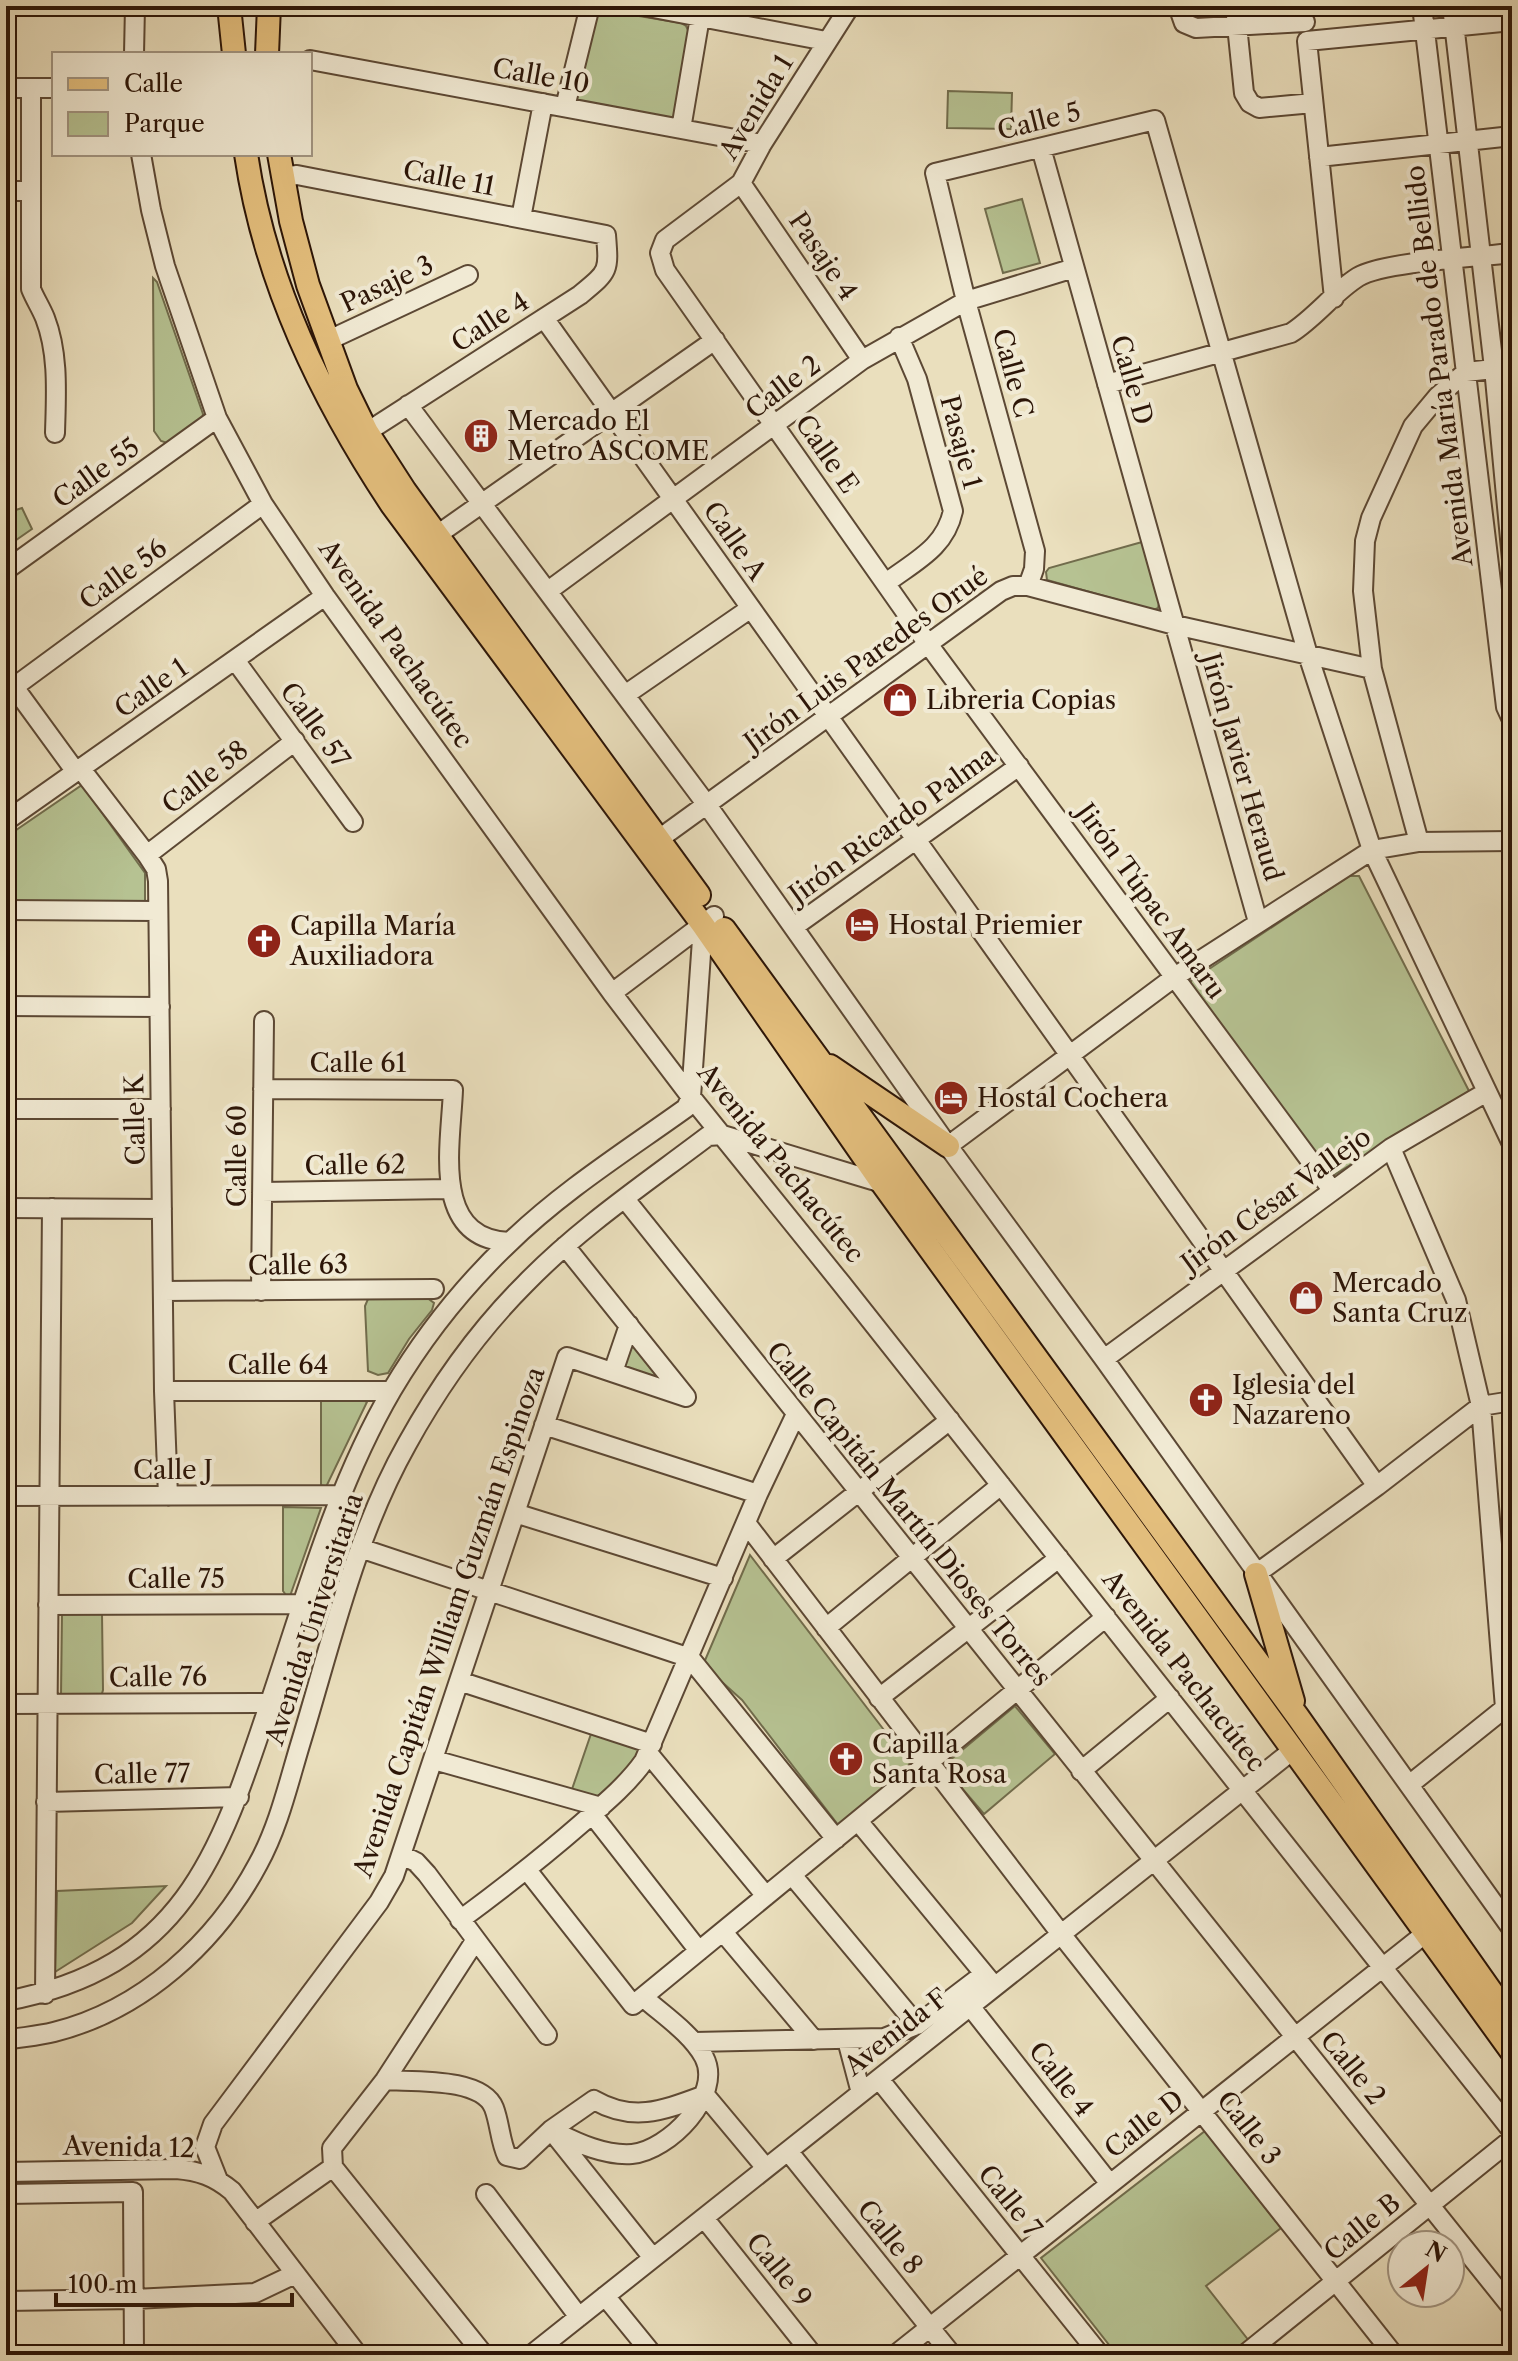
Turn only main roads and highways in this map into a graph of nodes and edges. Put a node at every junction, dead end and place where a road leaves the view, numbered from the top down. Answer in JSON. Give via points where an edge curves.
{"nodes":[{"id":1,"x":229,"y":6,"type":"edge"},
{"id":2,"x":269,"y":6,"type":"edge"},
{"id":3,"x":234,"y":52,"type":"edge"},
{"id":4,"x":270,"y":52,"type":"edge"},
{"id":5,"x":246,"y":156,"type":"edge"},
{"id":6,"x":279,"y":156,"type":"edge"},
{"id":7,"x":709,"y":920,"type":"junction"},
{"id":8,"x":816,"y":1057,"type":"junction"},
{"id":9,"x":948,"y":1146,"type":"road end"},
{"id":10,"x":1256,"y":1574,"type":"road end"},
{"id":11,"x":1298,"y":1717,"type":"junction"},
{"id":12,"x":1512,"y":2021,"type":"edge"},
{"id":13,"x":1512,"y":2052,"type":"edge"}],
"edges":[{"from":1,"to":3,"type":"main road"},
{"from":2,"to":4,"type":"main road"},
{"from":5,"to":7,"type":"main road","name":"Avenida Pachacútec","via":[[278,283],[304,350],[355,449],[436,566]]},
{"from":6,"to":7,"type":"main road","name":"Avenida Pachacútec","via":[[308,285],[367,432],[659,839]]},
{"from":7,"to":8,"type":"main road","name":"Avenida Pachacútec"},
{"from":7,"to":13,"type":"main road","name":"Avenida Pachacútec","via":[[882,1183]]},
{"from":8,"to":9,"type":"main road"},
{"from":8,"to":11,"type":"main road","name":"Avenida Pachacútec"},
{"from":10,"to":11,"type":"main road"},
{"from":11,"to":12,"type":"main road","name":"Avenida Pachacútec"}]}
